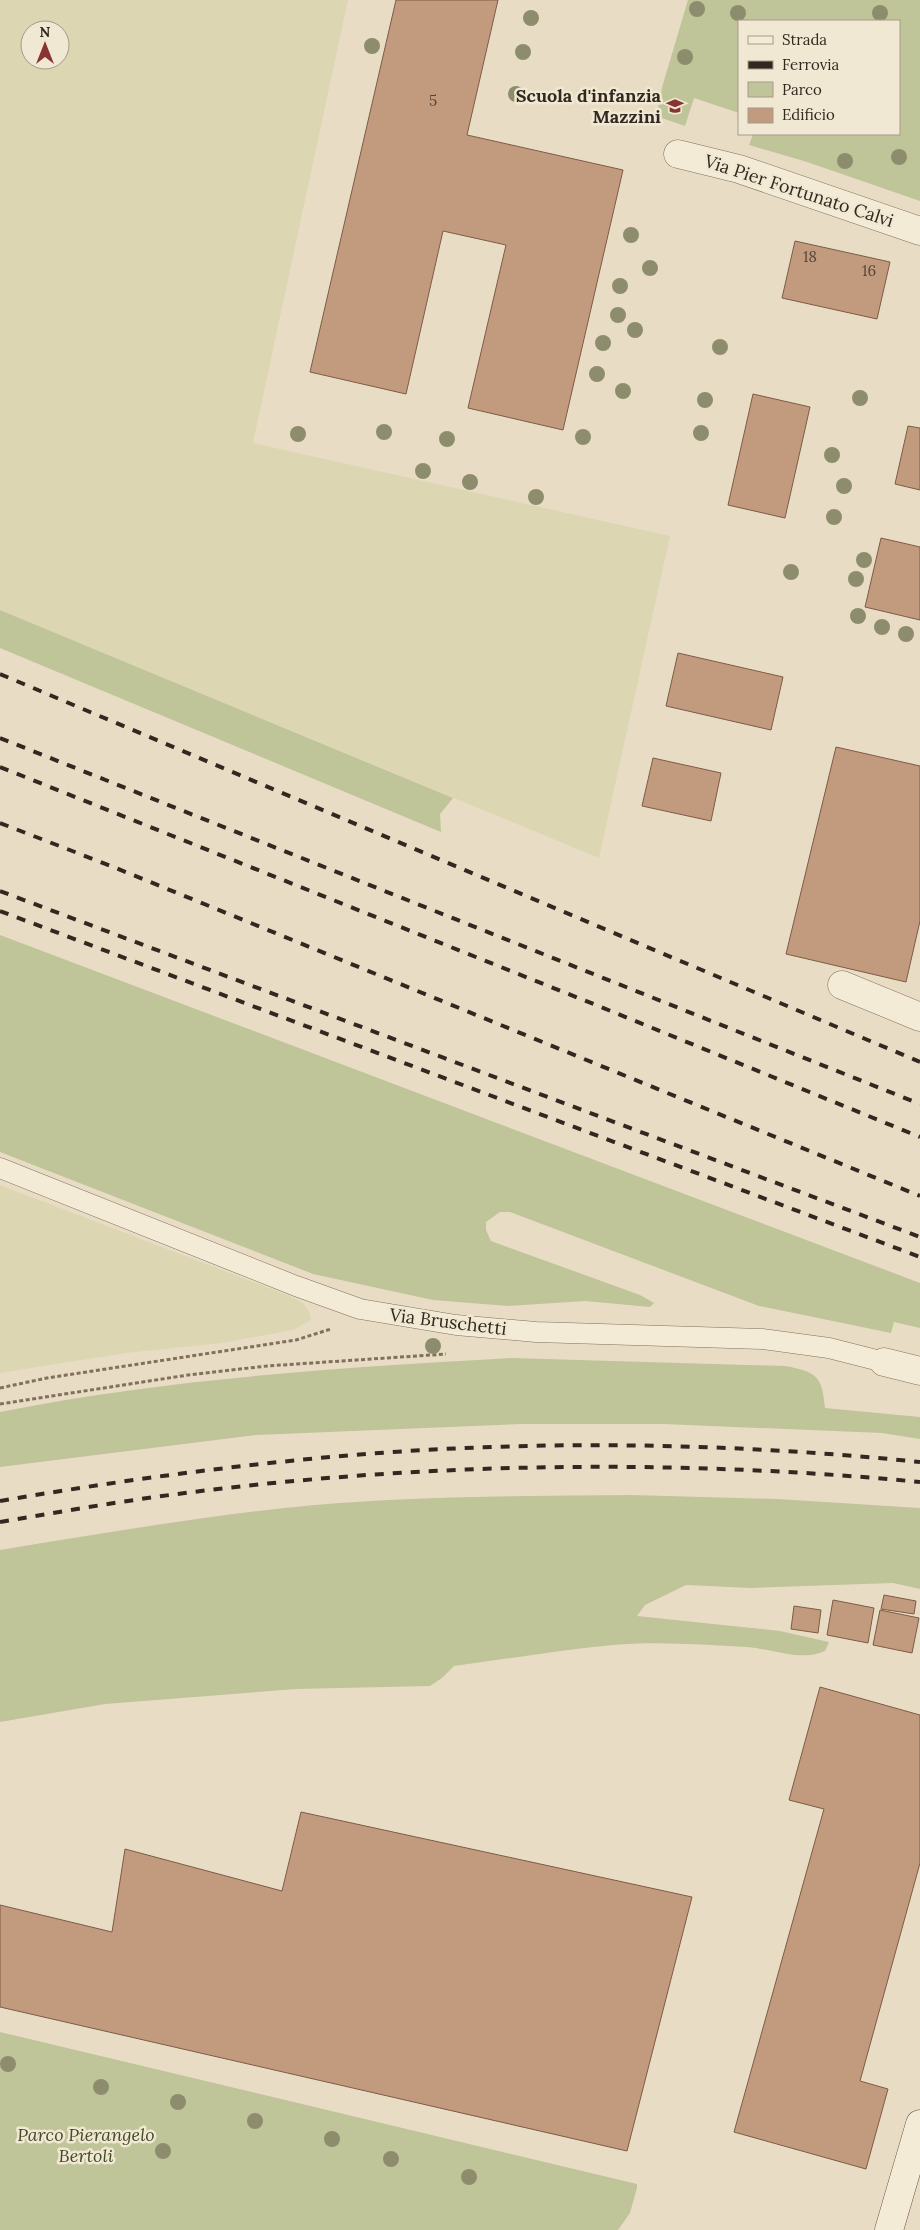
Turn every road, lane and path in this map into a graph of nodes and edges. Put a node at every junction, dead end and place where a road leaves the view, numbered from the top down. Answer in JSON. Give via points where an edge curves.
{"nodes":[{"id":1,"x":678,"y":154,"type":"dead end"},
{"id":2,"x":920,"y":231,"type":"edge"},
{"id":3,"x":842,"y":985,"type":"dead end"},
{"id":4,"x":920,"y":1017,"type":"edge"},
{"id":5,"x":0,"y":1168,"type":"edge"},
{"id":6,"x":360,"y":1309,"type":"junction"},
{"id":7,"x":453,"y":1354,"type":"dead end"},
{"id":8,"x":884,"y":1362,"type":"joint"},
{"id":9,"x":920,"y":1371,"type":"edge"},
{"id":10,"x":0,"y":1388,"type":"edge"},
{"id":11,"x":0,"y":1404,"type":"edge"},
{"id":12,"x":920,"y":2124,"type":"edge"},
{"id":13,"x":889,"y":2230,"type":"edge"}],
"edges":[{"from":1,"to":2,"type":"street","name":"Via Pier Fortunato Calvi","via":[[739,169]]},
{"from":3,"to":4,"type":"street"},
{"from":5,"to":6,"type":"lane","name":"Via Bruschetti"},
{"from":6,"to":8,"type":"lane","name":"Via Bruschetti","via":[[456,1325],[536,1332],[762,1339],[829,1348]]},
{"from":6,"to":10,"type":"path","via":[[344,1325],[296,1340]]},
{"from":7,"to":11,"type":"path","via":[[267,1366],[178,1376]]},
{"from":8,"to":9,"type":"street","name":"Via Bruschetti"},
{"from":12,"to":13,"type":"street"}]}
